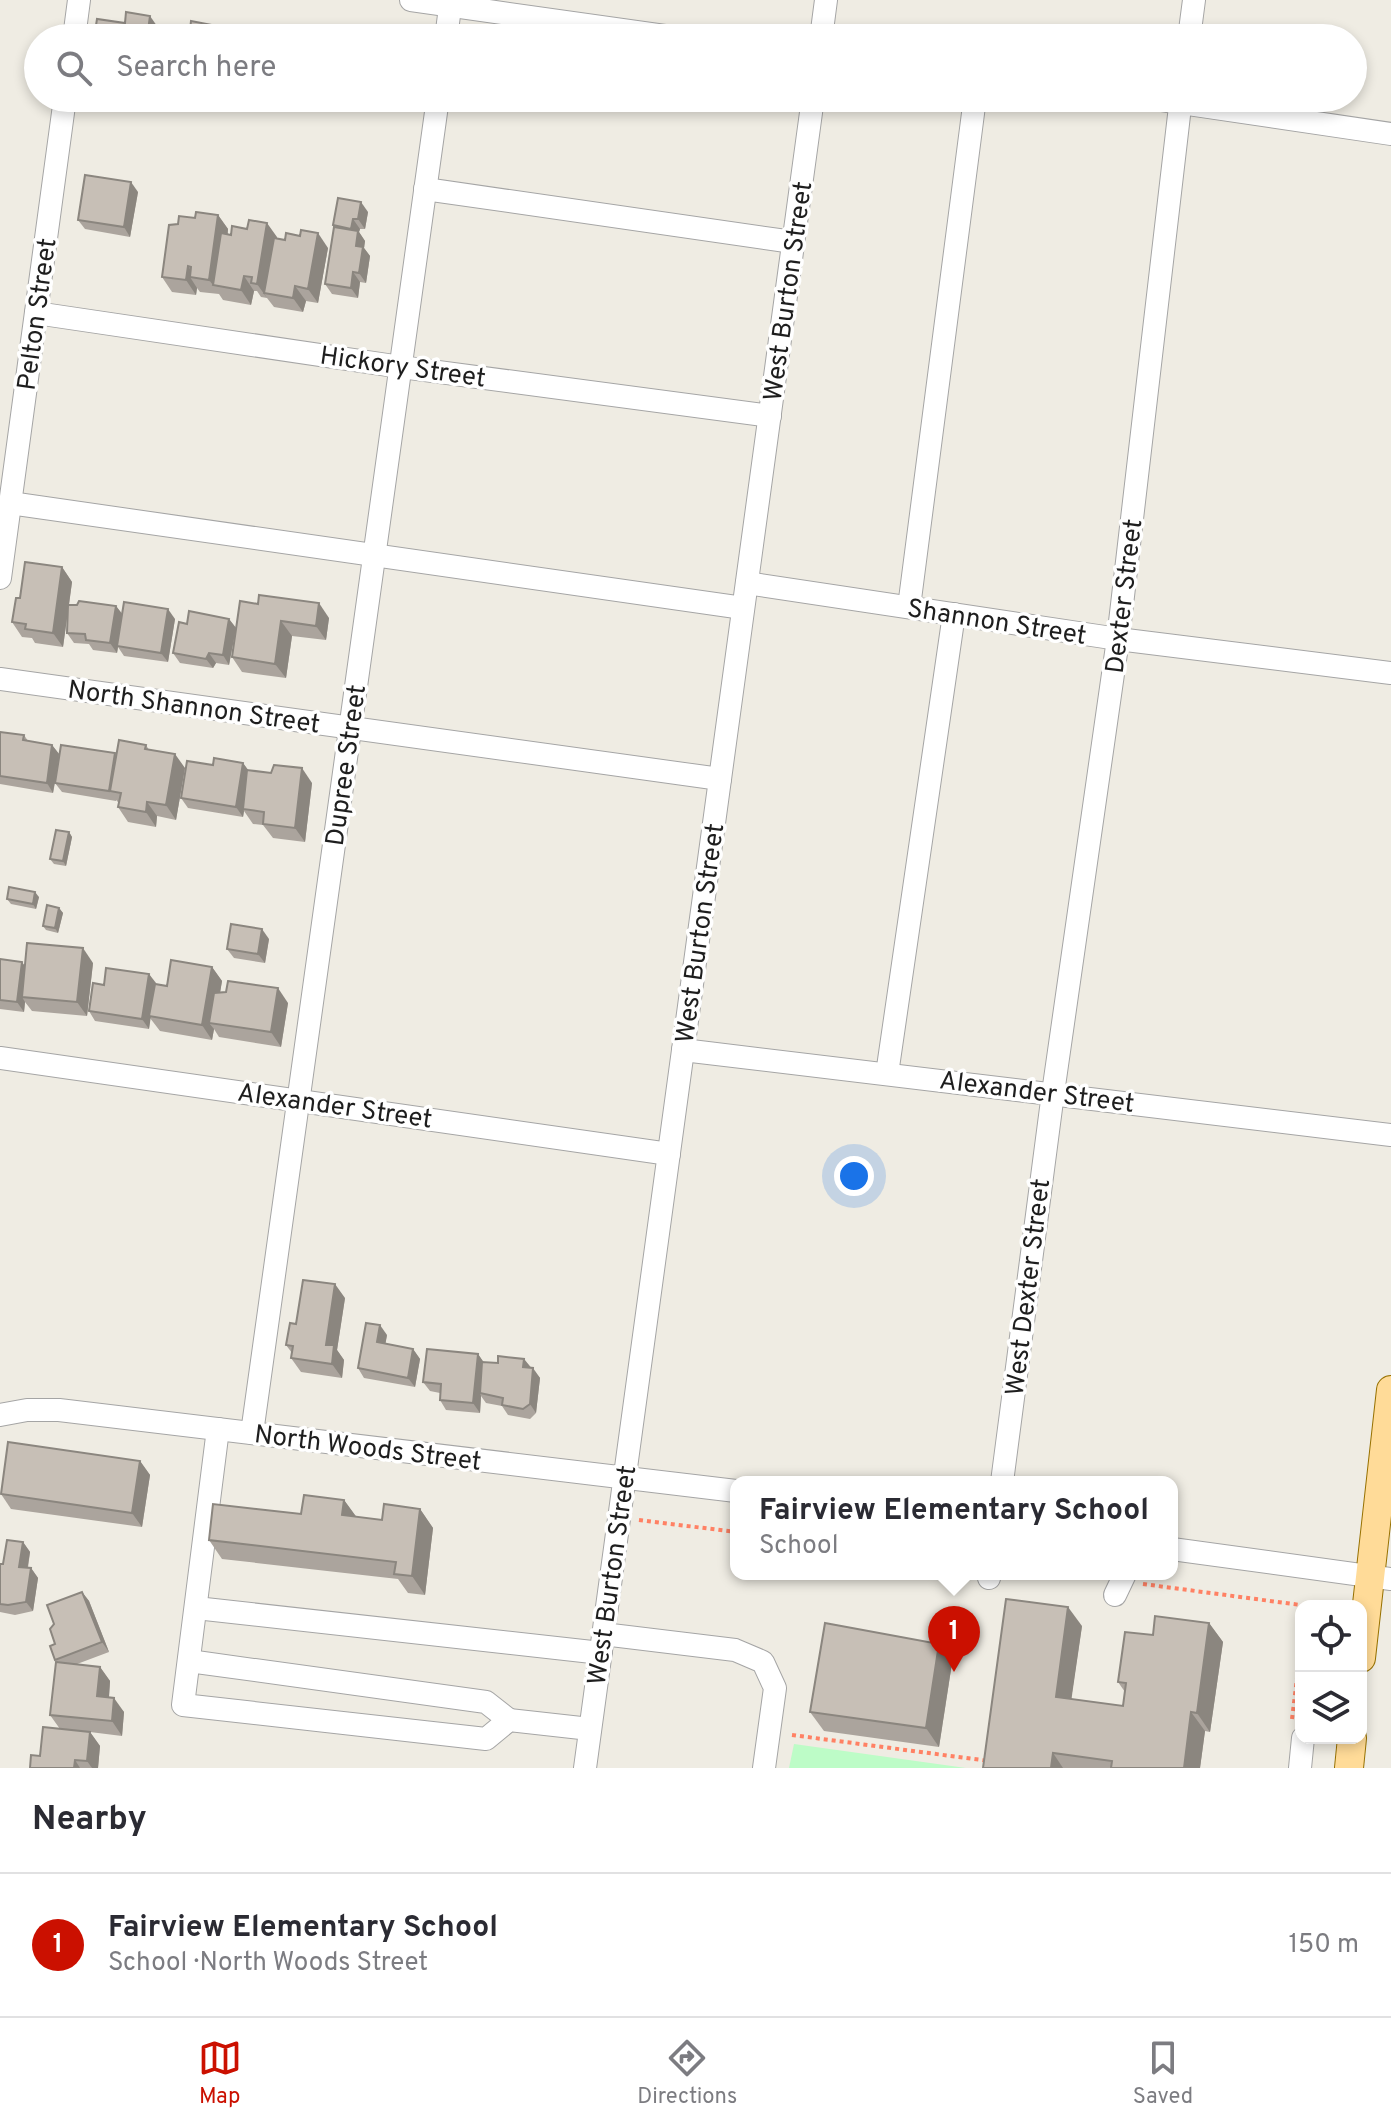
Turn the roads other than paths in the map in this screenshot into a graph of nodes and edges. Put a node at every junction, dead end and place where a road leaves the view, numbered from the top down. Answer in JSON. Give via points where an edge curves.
{"nodes":[{"id":1,"x":79,"y":0,"type":"edge"},
{"id":2,"x":411,"y":0,"type":"edge"},
{"id":3,"x":826,"y":0,"type":"edge"},
{"id":4,"x":1194,"y":0,"type":"edge"},
{"id":5,"x":450,"y":3,"type":"edge"},
{"id":6,"x":76,"y":24,"type":"edge"},
{"id":7,"x":448,"y":24,"type":"edge"},
{"id":8,"x":587,"y":24,"type":"edge"},
{"id":9,"x":823,"y":24,"type":"edge"},
{"id":10,"x":1191,"y":24,"type":"edge"},
{"id":11,"x":63,"y":112,"type":"edge"},
{"id":12,"x":436,"y":112,"type":"edge"},
{"id":13,"x":811,"y":112,"type":"edge"},
{"id":14,"x":973,"y":112,"type":"edge"},
{"id":15,"x":1180,"y":112,"type":"edge"},
{"id":16,"x":1255,"y":112,"type":"edge"},
{"id":17,"x":1391,"y":134,"type":"edge"},
{"id":18,"x":425,"y":189,"type":"junction"},
{"id":19,"x":793,"y":242,"type":"junction"},
{"id":20,"x":36,"y":313,"type":"junction"},
{"id":21,"x":401,"y":367,"type":"junction"},
{"id":22,"x":770,"y":416,"type":"junction"},
{"id":23,"x":8,"y":459,"type":"edge"},
{"id":24,"x":10,"y":503,"type":"junction"},
{"id":25,"x":375,"y":555,"type":"junction"},
{"id":26,"x":0,"y":578,"type":"edge"},
{"id":27,"x":747,"y":583,"type":"junction"},
{"id":28,"x":909,"y":607,"type":"junction"},
{"id":29,"x":743,"y":608,"type":"junction"},
{"id":30,"x":954,"y":614,"type":"junction"},
{"id":31,"x":1118,"y":639,"type":"junction"},
{"id":32,"x":1391,"y":673,"type":"edge"},
{"id":33,"x":0,"y":679,"type":"edge"},
{"id":34,"x":351,"y":728,"type":"junction"},
{"id":35,"x":720,"y":779,"type":"junction"},
{"id":36,"x":683,"y":1050,"type":"junction"},
{"id":37,"x":0,"y":1058,"type":"edge"},
{"id":38,"x":887,"y":1074,"type":"junction"},
{"id":39,"x":1053,"y":1093,"type":"junction"},
{"id":40,"x":299,"y":1099,"type":"junction"},
{"id":41,"x":1391,"y":1135,"type":"edge"},
{"id":42,"x":669,"y":1154,"type":"junction"},
{"id":43,"x":1391,"y":1390,"type":"edge"},
{"id":44,"x":0,"y":1415,"type":"edge"},
{"id":45,"x":218,"y":1429,"type":"junction"},
{"id":46,"x":252,"y":1433,"type":"junction"},
{"id":47,"x":1003,"y":1476,"type":"edge"},
{"id":48,"x":625,"y":1477,"type":"junction"},
{"id":49,"x":730,"y":1490,"type":"edge"},
{"id":50,"x":1178,"y":1550,"type":"edge"},
{"id":51,"x":1380,"y":1578,"type":"edge"},
{"id":52,"x":196,"y":1608,"type":"junction"},
{"id":53,"x":1367,"y":1633,"type":"edge"},
{"id":54,"x":602,"y":1643,"type":"junction"},
{"id":55,"x":189,"y":1661,"type":"junction"},
{"id":56,"x":509,"y":1720,"type":"junction"},
{"id":57,"x":590,"y":1729,"type":"junction"},
{"id":58,"x":1298,"y":1744,"type":"edge"},
{"id":59,"x":1351,"y":1744,"type":"edge"},
{"id":60,"x":585,"y":1768,"type":"edge"},
{"id":61,"x":764,"y":1768,"type":"edge"},
{"id":62,"x":1300,"y":1768,"type":"edge"},
{"id":63,"x":1349,"y":1768,"type":"edge"}],
"edges":[{"from":1,"to":6,"type":"street"},
{"from":2,"to":5,"type":"street"},
{"from":3,"to":9,"type":"street"},
{"from":4,"to":10,"type":"street"},
{"from":5,"to":7,"type":"street"},
{"from":5,"to":8,"type":"street"},
{"from":11,"to":20,"type":"street","name":"Pelton Street"},
{"from":12,"to":18,"type":"street","name":"Dupree Street"},
{"from":13,"to":19,"type":"street","name":"West Burton Street"},
{"from":14,"to":28,"type":"street"},
{"from":15,"to":31,"type":"street","name":"Dexter Street"},
{"from":16,"to":17,"type":"street"},
{"from":18,"to":19,"type":"street"},
{"from":18,"to":21,"type":"street","name":"Dupree Street"},
{"from":19,"to":22,"type":"street","name":"West Burton Street"},
{"from":20,"to":21,"type":"street","name":"Hickory Street"},
{"from":20,"to":23,"type":"street","name":"Pelton Street"},
{"from":21,"to":22,"type":"street","name":"Hickory Street"},
{"from":21,"to":25,"type":"street","name":"Dupree Street"},
{"from":22,"to":27,"type":"street","name":"West Burton Street"},
{"from":23,"to":24,"type":"street","name":"Pelton Street"},
{"from":24,"to":25,"type":"street"},
{"from":24,"to":26,"type":"street","name":"Pelton Street"},
{"from":25,"to":29,"type":"street"},
{"from":25,"to":34,"type":"street","name":"Dupree Street"},
{"from":27,"to":28,"type":"street","name":"Shannon Street"},
{"from":27,"to":29,"type":"street","name":"West Burton Street"},
{"from":28,"to":30,"type":"street","name":"Shannon Street"},
{"from":29,"to":35,"type":"street","name":"West Burton Street"},
{"from":30,"to":31,"type":"street","name":"Shannon Street"},
{"from":30,"to":38,"type":"street"},
{"from":31,"to":32,"type":"street","name":"Shannon Street"},
{"from":31,"to":39,"type":"street","name":"Dexter Street"},
{"from":33,"to":34,"type":"street","name":"North Shannon Street"},
{"from":34,"to":35,"type":"street","name":"North Shannon Street"},
{"from":34,"to":40,"type":"street","name":"Dupree Street"},
{"from":35,"to":36,"type":"street","name":"West Burton Street"},
{"from":36,"to":38,"type":"street","name":"Alexander Street"},
{"from":36,"to":42,"type":"street","name":"West Burton Street"},
{"from":37,"to":40,"type":"street","name":"Alexander Street"},
{"from":38,"to":39,"type":"street","name":"Alexander Street"},
{"from":39,"to":41,"type":"street","name":"Alexander Street"},
{"from":39,"to":47,"type":"street","name":"West Dexter Street"},
{"from":40,"to":42,"type":"street","name":"Alexander Street"},
{"from":40,"to":46,"type":"street","name":"Dupree Street"},
{"from":42,"to":48,"type":"street","name":"West Burton Street"},
{"from":43,"to":51,"type":"main road"},
{"from":44,"to":45,"type":"street","name":"North Woods Street","via":[[59,1410]]},
{"from":45,"to":46,"type":"street","name":"North Woods Street"},
{"from":45,"to":52,"type":"street"},
{"from":46,"to":48,"type":"street","name":"North Woods Street"},
{"from":48,"to":49,"type":"street","name":"North Woods Street"},
{"from":48,"to":54,"type":"street","name":"West Burton Street"},
{"from":50,"to":51,"type":"street"},
{"from":51,"to":53,"type":"main road"},
{"from":52,"to":54,"type":"street"},
{"from":52,"to":55,"type":"street"},
{"from":54,"to":57,"type":"street","name":"West Burton Street"},
{"from":54,"to":61,"type":"street","via":[[735,1650],[763,1662],[775,1688]]},
{"from":55,"to":56,"type":"street","via":[[486,1702]]},
{"from":55,"to":56,"type":"street","via":[[183,1705],[486,1739]]},
{"from":56,"to":57,"type":"street"},
{"from":57,"to":60,"type":"street","name":"West Burton Street"},
{"from":58,"to":62,"type":"street"},
{"from":59,"to":63,"type":"main road"}]}
